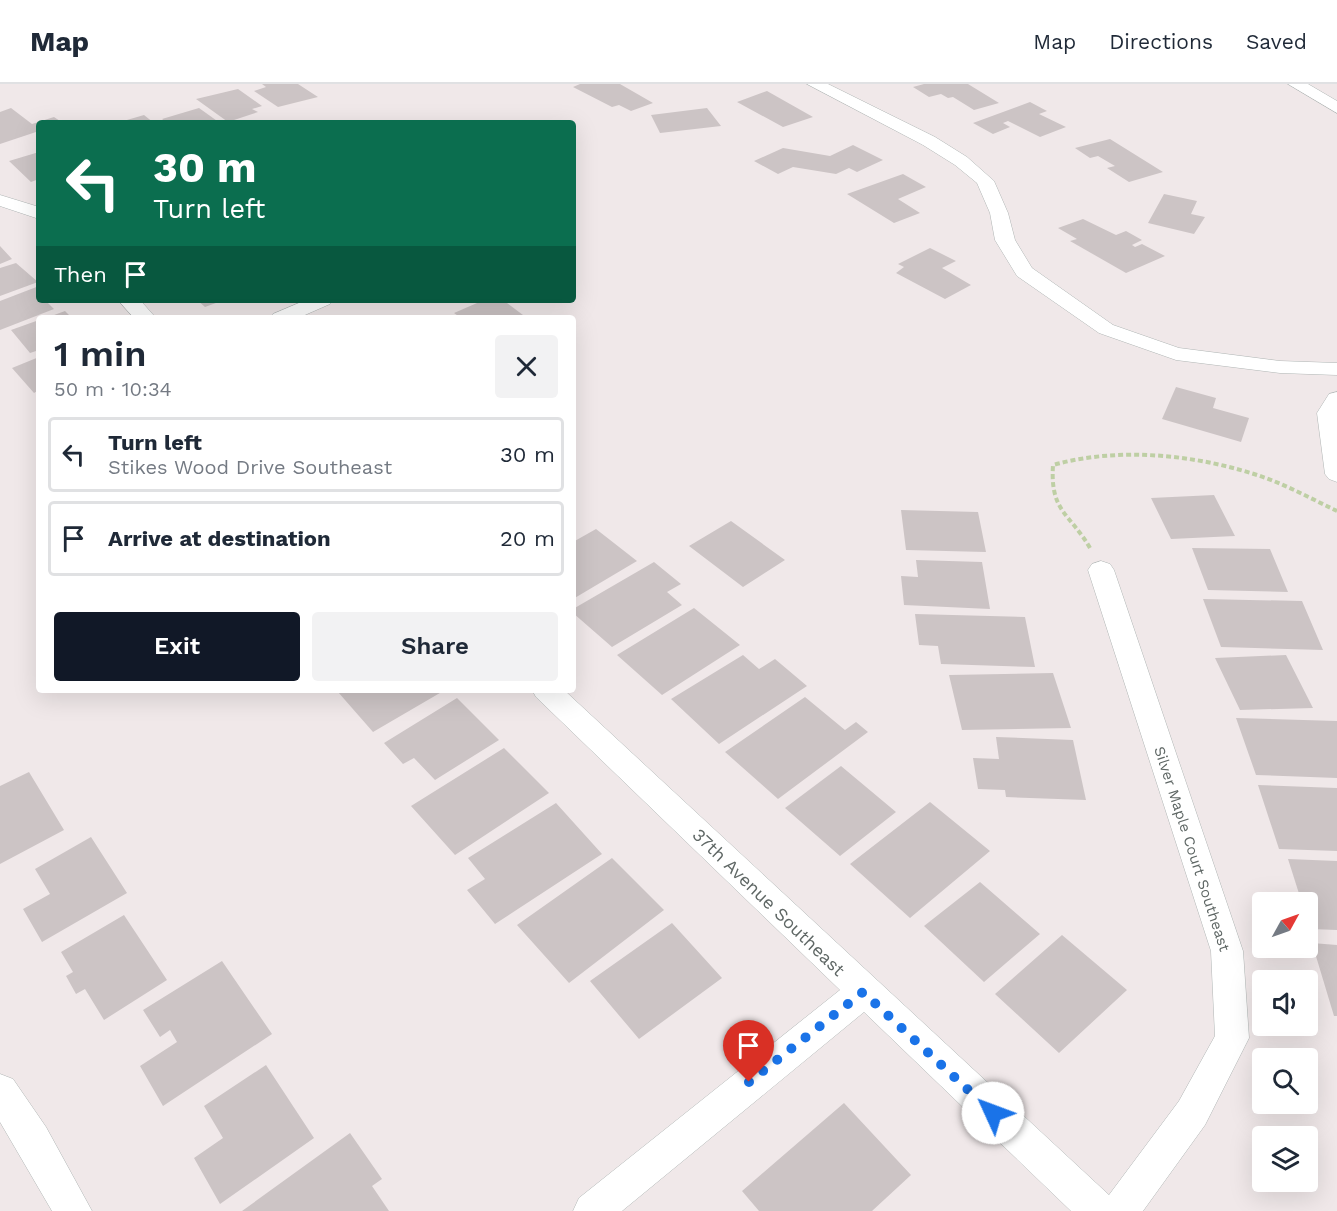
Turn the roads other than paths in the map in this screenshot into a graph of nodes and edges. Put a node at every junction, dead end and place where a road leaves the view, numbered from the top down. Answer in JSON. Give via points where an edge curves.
{"nodes":[{"id":1,"x":815,"y":84,"type":"edge"},
{"id":2,"x":1296,"y":84,"type":"edge"},
{"id":3,"x":1337,"y":108,"type":"edge"},
{"id":4,"x":0,"y":200,"type":"edge"},
{"id":5,"x":36,"y":212,"type":"edge"},
{"id":6,"x":131,"y":303,"type":"edge"},
{"id":7,"x":316,"y":303,"type":"edge"},
{"id":8,"x":143,"y":315,"type":"edge"},
{"id":9,"x":287,"y":315,"type":"edge"},
{"id":10,"x":1337,"y":369,"type":"edge"},
{"id":11,"x":1337,"y":399,"type":"edge"},
{"id":12,"x":1337,"y":474,"type":"edge"},
{"id":13,"x":1101,"y":570,"type":"road end"},
{"id":14,"x":549,"y":693,"type":"edge"},
{"id":15,"x":863,"y":992,"type":"junction"},
{"id":16,"x":0,"y":1090,"type":"edge"},
{"id":17,"x":73,"y":1211,"type":"edge"},
{"id":18,"x":592,"y":1211,"type":"edge"},
{"id":19,"x":1098,"y":1211,"type":"edge"},
{"id":20,"x":1120,"y":1211,"type":"edge"}],
"edges":[{"from":1,"to":10,"type":"street","via":[[929,141],[985,181],[1005,240],[1024,272],[1106,329],[1176,354],[1280,367]]},
{"from":2,"to":3,"type":"street"},
{"from":4,"to":5,"type":"street"},
{"from":6,"to":8,"type":"street"},
{"from":7,"to":9,"type":"street"},
{"from":11,"to":12,"type":"street","via":[[1328,413]]},
{"from":13,"to":20,"type":"street","name":"Silver Maple Court Southeast","via":[[1227,951],[1232,1038],[1192,1113]]},
{"from":14,"to":15,"type":"street","name":"37th Avenue Southeast"},
{"from":15,"to":18,"type":"street"},
{"from":15,"to":19,"type":"street","name":"37th Avenue Southeast"},
{"from":16,"to":17,"type":"street"}]}
